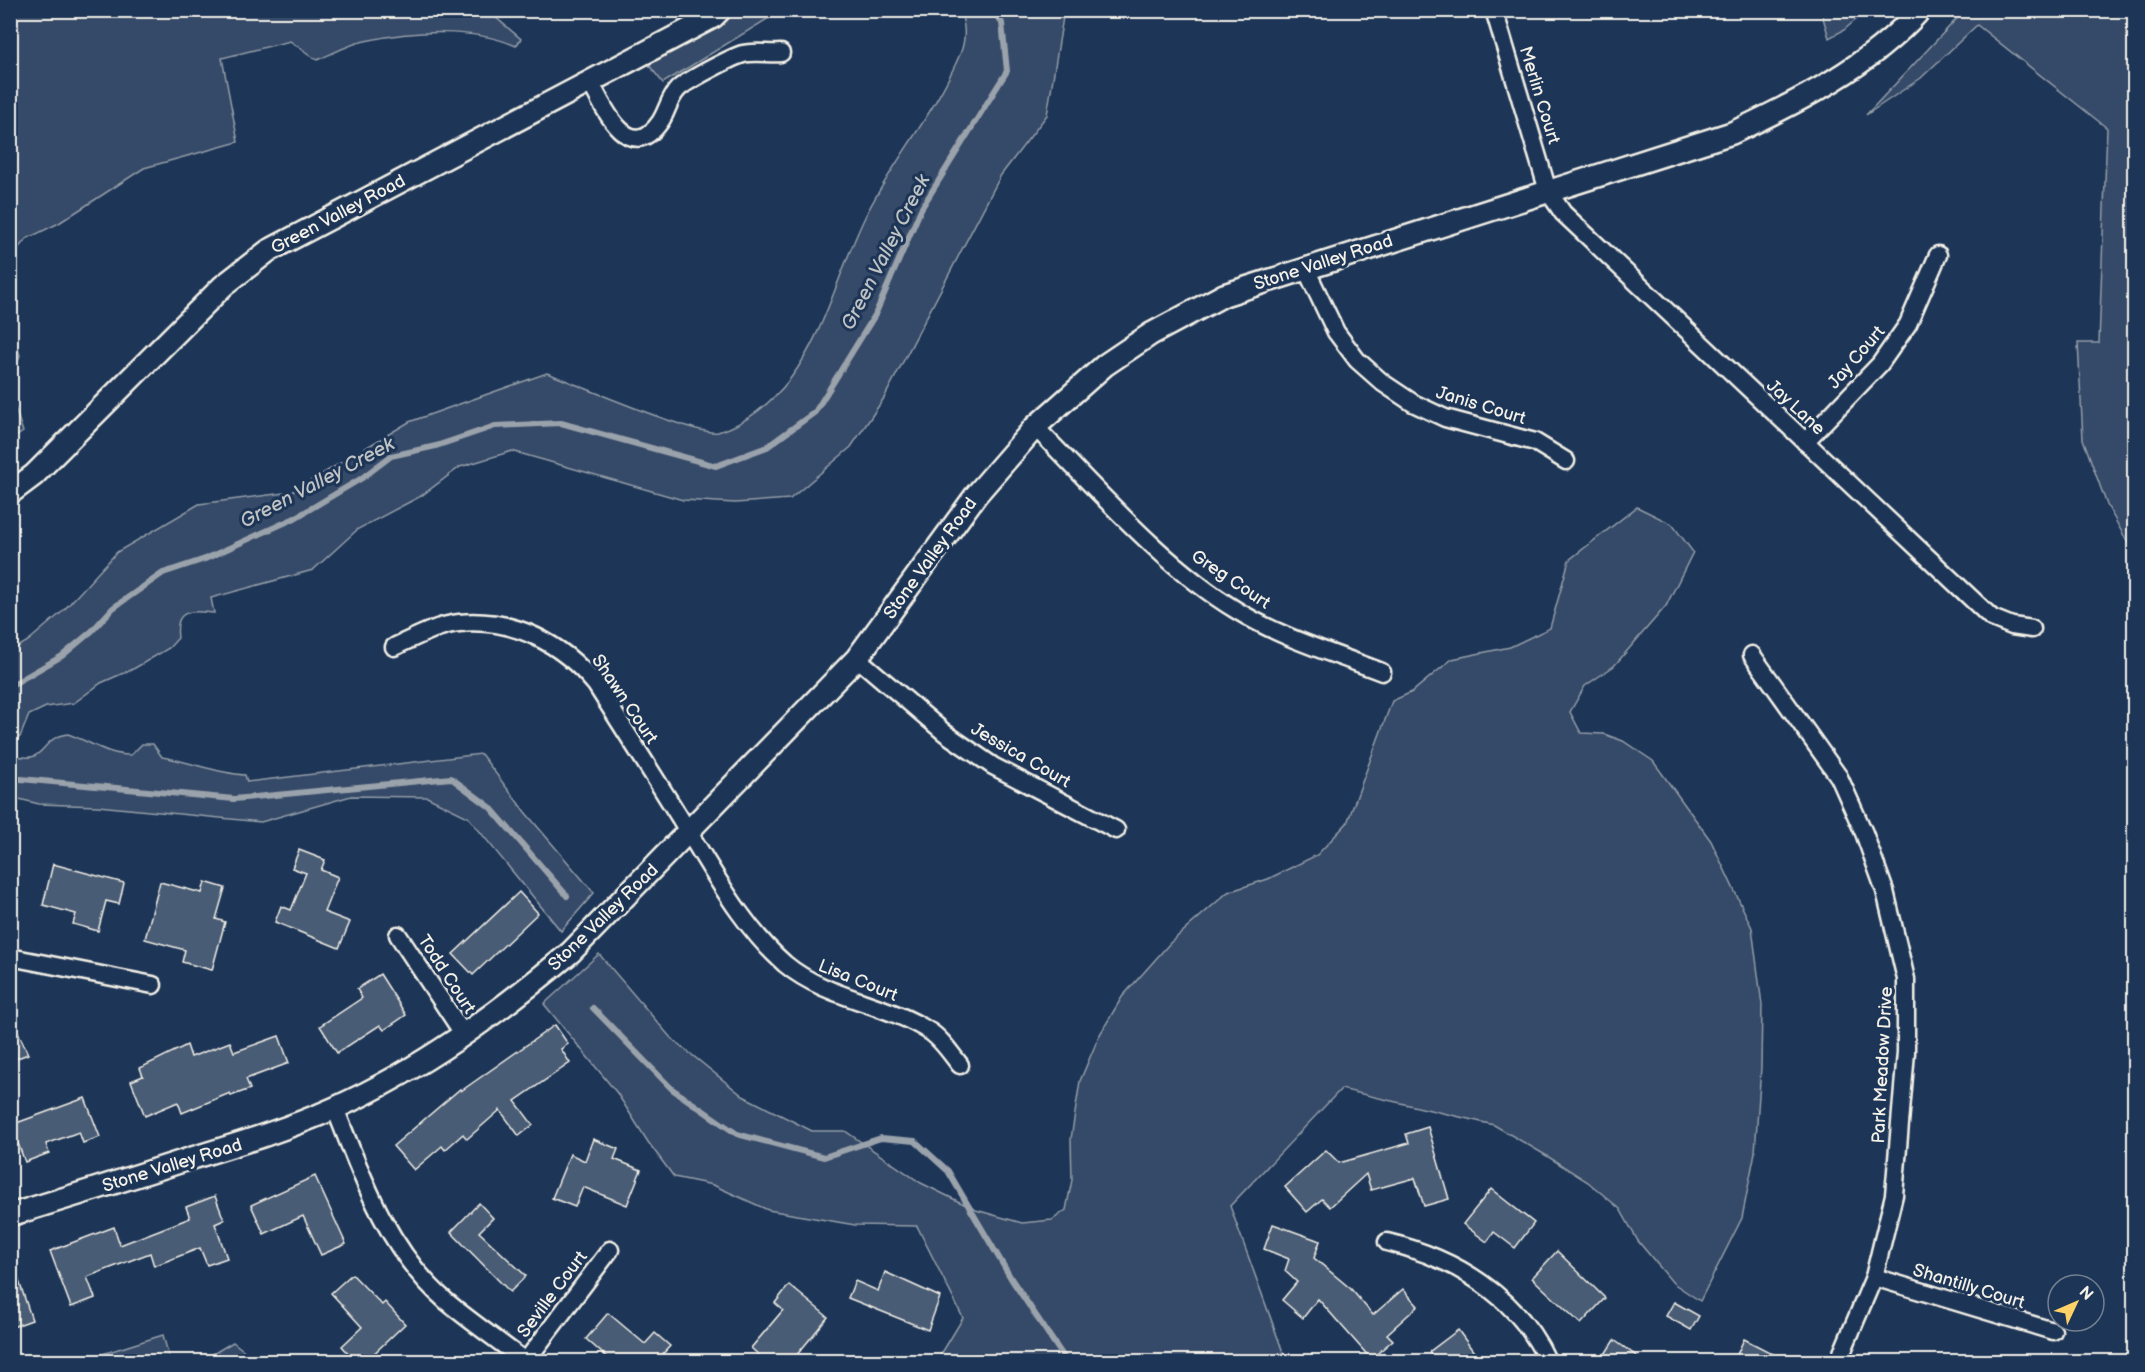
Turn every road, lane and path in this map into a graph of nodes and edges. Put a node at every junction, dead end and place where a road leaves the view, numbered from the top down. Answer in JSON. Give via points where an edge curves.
{"nodes":[{"id":1,"x":1494,"y":10,"type":"edge"},
{"id":2,"x":1920,"y":10,"type":"edge"},
{"id":3,"x":713,"y":13,"type":"edge"},
{"id":4,"x":781,"y":53,"type":"dead end"},
{"id":5,"x":590,"y":81,"type":"junction"},
{"id":6,"x":1548,"y":191,"type":"junction"},
{"id":7,"x":1938,"y":255,"type":"dead end"},
{"id":8,"x":1305,"y":267,"type":"junction"},
{"id":9,"x":1035,"y":427,"type":"junction"},
{"id":10,"x":1805,"y":442,"type":"junction"},
{"id":11,"x":1566,"y":461,"type":"dead end"},
{"id":12,"x":10,"y":493,"type":"edge"},
{"id":13,"x":2032,"y":629,"type":"dead end"},
{"id":14,"x":394,"y":647,"type":"dead end"},
{"id":15,"x":1752,"y":655,"type":"dead end"},
{"id":16,"x":857,"y":658,"type":"junction"},
{"id":17,"x":1382,"y":672,"type":"dead end"},
{"id":18,"x":1116,"y":830,"type":"dead end"},
{"id":19,"x":689,"y":832,"type":"junction"},
{"id":20,"x":398,"y":935,"type":"dead end"},
{"id":21,"x":10,"y":957,"type":"edge"},
{"id":22,"x":153,"y":985,"type":"dead end"},
{"id":23,"x":464,"y":1035,"type":"junction"},
{"id":24,"x":960,"y":1065,"type":"dead end"},
{"id":25,"x":335,"y":1108,"type":"junction"},
{"id":26,"x":10,"y":1215,"type":"edge"},
{"id":27,"x":1387,"y":1242,"type":"dead end"},
{"id":28,"x":610,"y":1250,"type":"dead end"},
{"id":29,"x":1874,"y":1277,"type":"junction"},
{"id":30,"x":2046,"y":1329,"type":"edge"},
{"id":31,"x":526,"y":1361,"type":"edge"},
{"id":32,"x":1548,"y":1362,"type":"edge"},
{"id":33,"x":1838,"y":1362,"type":"edge"}],
"edges":[{"from":1,"to":6,"type":"street","name":"Merlin Court"},
{"from":2,"to":6,"type":"street","name":"Stone Valley Road","via":[[1844,75],[1805,99],[1732,133]]},
{"from":3,"to":5,"type":"street","name":"Green Valley Road"},
{"from":4,"to":5,"type":"street","via":[[744,54],[687,83],[671,99],[657,127],[648,136],[637,139],[627,136],[615,123]]},
{"from":5,"to":12,"type":"street","name":"Green Valley Road","via":[[268,251],[223,286],[34,475]]},
{"from":6,"to":8,"type":"street","name":"Stone Valley Road"},
{"from":6,"to":10,"type":"street","name":"Jay Lane","via":[[1563,213]]},
{"from":7,"to":10,"type":"street","name":"Jay Court","via":[[1908,324],[1886,356]]},
{"from":8,"to":9,"type":"street","name":"Stone Valley Road","via":[[1224,295],[1151,334],[1105,365]]},
{"from":8,"to":11,"type":"street","name":"Janis Court","via":[[1336,332],[1357,360],[1383,383],[1445,418],[1535,442]]},
{"from":9,"to":16,"type":"street","name":"Stone Valley Road","via":[[976,495]]},
{"from":9,"to":17,"type":"street","name":"Greg Court","via":[[1193,581],[1281,634]]},
{"from":10,"to":13,"type":"street","name":"Jay Lane","via":[[1992,618]]},
{"from":14,"to":19,"type":"street","name":"Shawn Court","via":[[458,623],[520,631],[560,648],[596,685]]},
{"from":15,"to":29,"type":"street","name":"Park Meadow Drive","via":[[1839,777],[1885,891],[1906,979],[1906,1052],[1895,1185]]},
{"from":16,"to":18,"type":"street","name":"Jessica Court","via":[[945,733],[993,766]]},
{"from":16,"to":19,"type":"street","name":"Stone Valley Road"},
{"from":19,"to":23,"type":"street","name":"Stone Valley Road","via":[[571,952]]},
{"from":19,"to":24,"type":"street","name":"Lisa Court","via":[[751,927],[783,962],[804,979],[829,991],[931,1031]]},
{"from":20,"to":23,"type":"street","name":"Todd Court"},
{"from":21,"to":22,"type":"street"},
{"from":23,"to":25,"type":"street","name":"Stone Valley Road","via":[[400,1075]]},
{"from":25,"to":26,"type":"street","name":"Stone Valley Road","via":[[266,1136]]},
{"from":25,"to":31,"type":"street","via":[[376,1207],[398,1245],[445,1300]]},
{"from":27,"to":32,"type":"street","via":[[1433,1256],[1473,1275],[1511,1306],[1539,1341]]},
{"from":28,"to":31,"type":"street","name":"Seville Court"},
{"from":29,"to":30,"type":"street","name":"Shantilly Court"},
{"from":29,"to":33,"type":"street","name":"Park Meadow Drive"}]}
